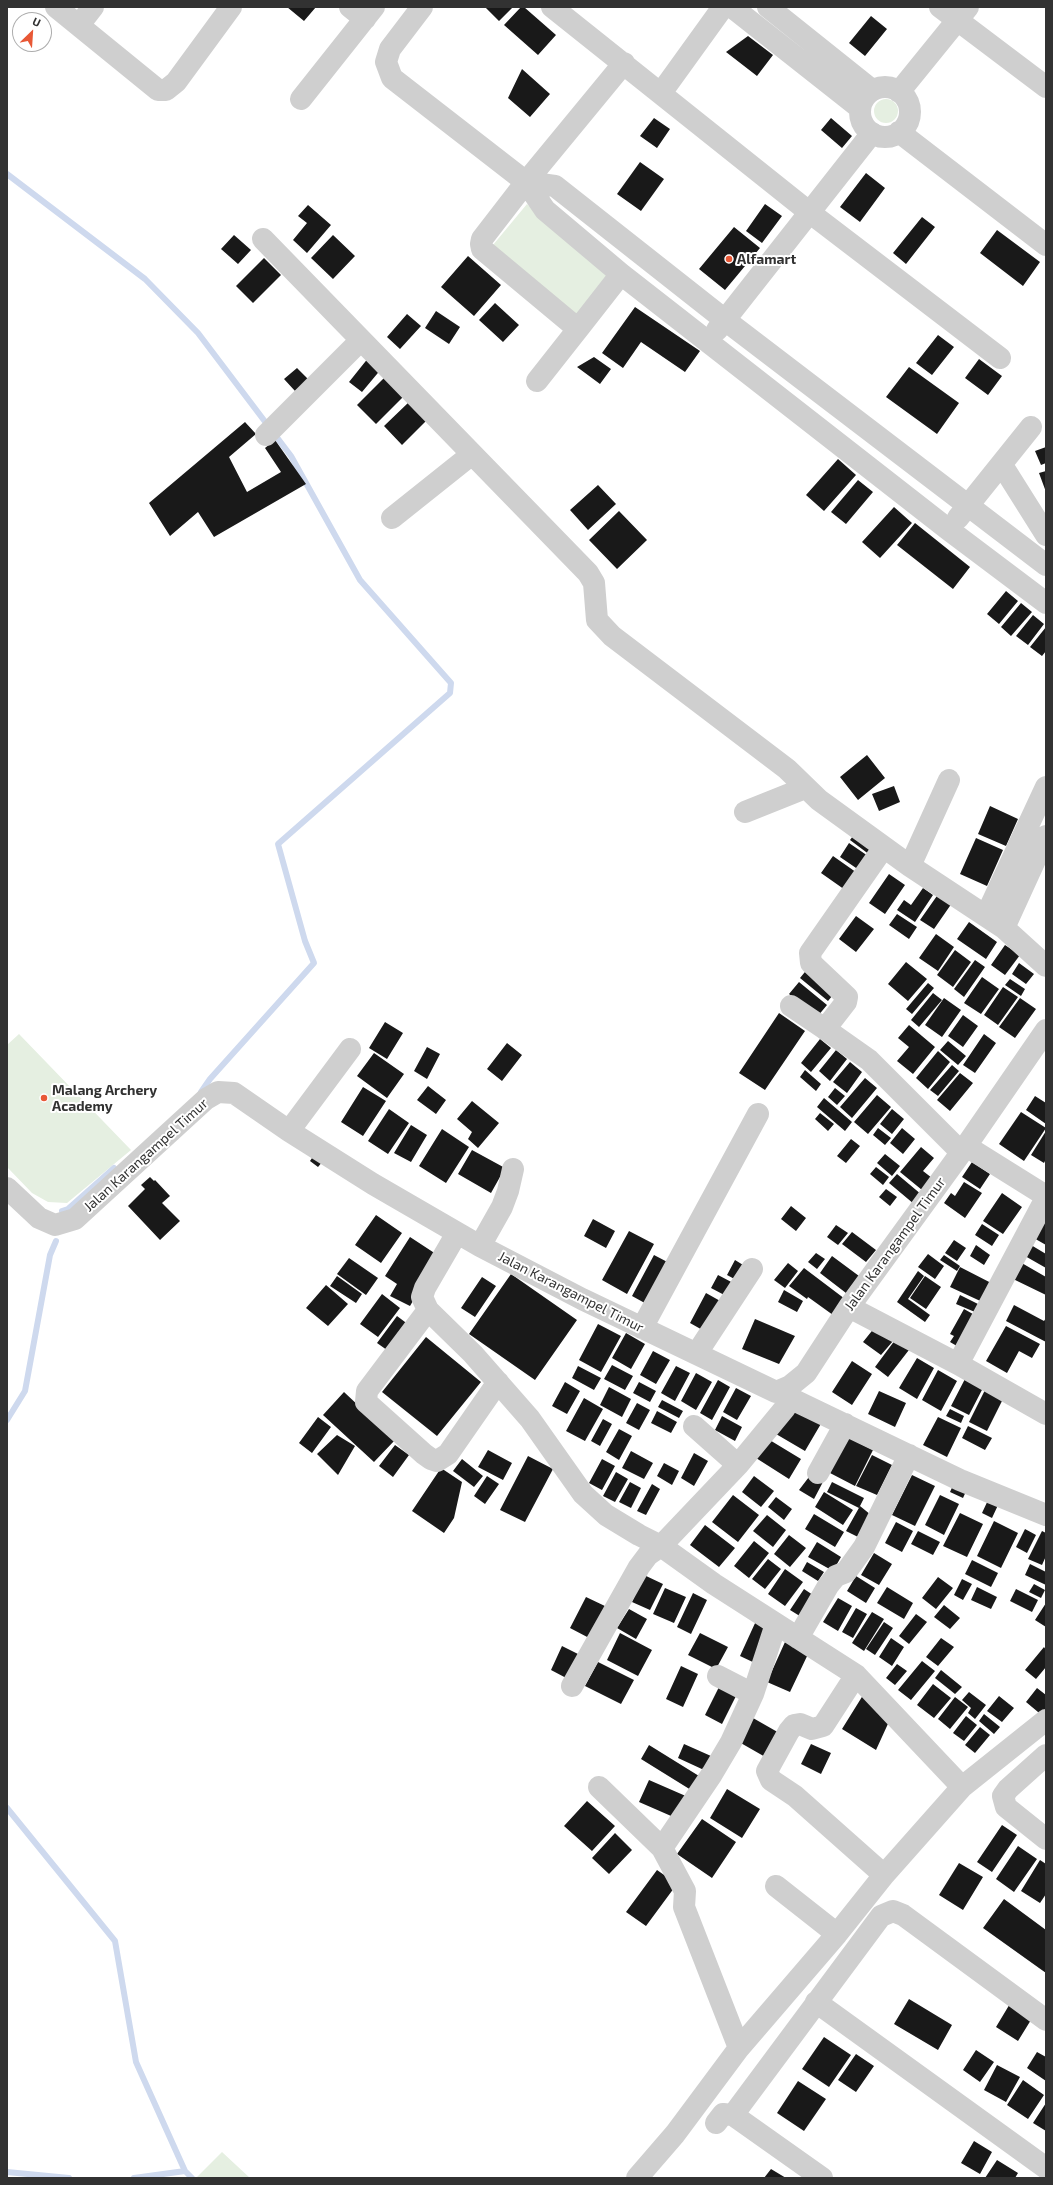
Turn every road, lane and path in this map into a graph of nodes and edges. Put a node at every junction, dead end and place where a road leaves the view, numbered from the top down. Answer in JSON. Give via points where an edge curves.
{"nodes":[{"id":1,"x":56,"y":7,"type":"edge"},
{"id":2,"x":93,"y":7,"type":"edge"},
{"id":3,"x":231,"y":7,"type":"edge"},
{"id":4,"x":422,"y":7,"type":"edge"},
{"id":5,"x":552,"y":7,"type":"edge"},
{"id":6,"x":723,"y":7,"type":"edge"},
{"id":7,"x":732,"y":7,"type":"edge"},
{"id":8,"x":768,"y":7,"type":"edge"},
{"id":9,"x":363,"y":11,"type":"edge"},
{"id":10,"x":955,"y":11,"type":"edge"},
{"id":11,"x":79,"y":25,"type":"junction"},
{"id":12,"x":624,"y":64,"type":"junction"},
{"id":13,"x":1046,"y":87,"type":"edge"},
{"id":14,"x":899,"y":92,"type":"junction"},
{"id":15,"x":661,"y":93,"type":"junction"},
{"id":16,"x":301,"y":99,"type":"dead end"},
{"id":17,"x":866,"y":99,"type":"junction"},
{"id":18,"x":903,"y":127,"type":"junction"},
{"id":19,"x":872,"y":133,"type":"junction"},
{"id":20,"x":526,"y":182,"type":"junction"},
{"id":21,"x":809,"y":212,"type":"junction"},
{"id":22,"x":1046,"y":229,"type":"edge"},
{"id":23,"x":263,"y":239,"type":"dead end"},
{"id":24,"x":1046,"y":245,"type":"edge"},
{"id":25,"x":621,"y":274,"type":"junction"},
{"id":26,"x":725,"y":320,"type":"junction"},
{"id":27,"x":578,"y":329,"type":"junction"},
{"id":28,"x":361,"y":340,"type":"junction"},
{"id":29,"x":708,"y":343,"type":"junction"},
{"id":30,"x":1000,"y":358,"type":"dead end"},
{"id":31,"x":537,"y":381,"type":"dead end"},
{"id":32,"x":1031,"y":427,"type":"dead end"},
{"id":33,"x":272,"y":429,"type":"dead end"},
{"id":34,"x":471,"y":455,"type":"junction"},
{"id":35,"x":1002,"y":465,"type":"junction"},
{"id":36,"x":968,"y":506,"type":"junction"},
{"id":37,"x":392,"y":518,"type":"dead end"},
{"id":38,"x":949,"y":530,"type":"junction"},
{"id":39,"x":1046,"y":535,"type":"edge"},
{"id":40,"x":1046,"y":565,"type":"edge"},
{"id":41,"x":1046,"y":603,"type":"edge"},
{"id":42,"x":949,"y":780,"type":"dead end"},
{"id":43,"x":1046,"y":787,"type":"edge"},
{"id":44,"x":805,"y":788,"type":"junction"},
{"id":45,"x":745,"y":812,"type":"dead end"},
{"id":46,"x":1046,"y":836,"type":"edge"},
{"id":47,"x":884,"y":847,"type":"junction"},
{"id":48,"x":910,"y":866,"type":"junction"},
{"id":49,"x":986,"y":916,"type":"junction"},
{"id":50,"x":1004,"y":928,"type":"junction"},
{"id":51,"x":1046,"y":966,"type":"edge"},
{"id":52,"x":790,"y":1006,"type":"dead end"},
{"id":53,"x":825,"y":1029,"type":"junction"},
{"id":54,"x":1046,"y":1030,"type":"edge"},
{"id":55,"x":350,"y":1049,"type":"dead end"},
{"id":56,"x":758,"y":1114,"type":"dead end"},
{"id":57,"x":289,"y":1131,"type":"junction"},
{"id":58,"x":963,"y":1149,"type":"junction"},
{"id":59,"x":514,"y":1169,"type":"dead end"},
{"id":60,"x":7,"y":1188,"type":"edge"},
{"id":61,"x":1046,"y":1197,"type":"edge"},
{"id":62,"x":457,"y":1233,"type":"junction"},
{"id":63,"x":480,"y":1246,"type":"junction"},
{"id":64,"x":752,"y":1270,"type":"dead end"},
{"id":65,"x":849,"y":1307,"type":"junction"},
{"id":66,"x":428,"y":1310,"type":"junction"},
{"id":67,"x":642,"y":1328,"type":"junction"},
{"id":68,"x":697,"y":1354,"type":"junction"},
{"id":69,"x":958,"y":1364,"type":"junction"},
{"id":70,"x":498,"y":1382,"type":"junction"},
{"id":71,"x":783,"y":1395,"type":"junction"},
{"id":72,"x":1046,"y":1414,"type":"edge"},
{"id":73,"x":845,"y":1424,"type":"junction"},
{"id":74,"x":694,"y":1426,"type":"dead end"},
{"id":75,"x":909,"y":1455,"type":"junction"},
{"id":76,"x":738,"y":1465,"type":"junction"},
{"id":77,"x":818,"y":1473,"type":"dead end"},
{"id":78,"x":1044,"y":1510,"type":"edge"},
{"id":79,"x":661,"y":1546,"type":"junction"},
{"id":80,"x":776,"y":1624,"type":"junction"},
{"id":81,"x":798,"y":1638,"type":"junction"},
{"id":82,"x":856,"y":1675,"type":"junction"},
{"id":83,"x":718,"y":1676,"type":"dead end"},
{"id":84,"x":572,"y":1686,"type":"dead end"},
{"id":85,"x":753,"y":1694,"type":"junction"},
{"id":86,"x":1046,"y":1720,"type":"edge"},
{"id":87,"x":1046,"y":1755,"type":"edge"},
{"id":88,"x":599,"y":1787,"type":"dead end"},
{"id":89,"x":962,"y":1787,"type":"junction"},
{"id":90,"x":1046,"y":1839,"type":"edge"},
{"id":91,"x":662,"y":1848,"type":"junction"},
{"id":92,"x":884,"y":1875,"type":"junction"},
{"id":93,"x":776,"y":1886,"type":"dead end"},
{"id":94,"x":837,"y":1934,"type":"junction"},
{"id":95,"x":816,"y":2002,"type":"junction"},
{"id":96,"x":1046,"y":2020,"type":"edge"},
{"id":97,"x":739,"y":2048,"type":"junction"},
{"id":98,"x":1046,"y":2168,"type":"edge"},
{"id":99,"x":637,"y":2178,"type":"edge"},
{"id":100,"x":822,"y":2178,"type":"edge"}],
"edges":[{"from":1,"to":11,"type":"street"},
{"from":2,"to":11,"type":"street"},
{"from":3,"to":11,"type":"street","via":[[176,82],[166,90],[158,90],[151,85]]},
{"from":4,"to":20,"type":"street","via":[[390,49],[386,62],[392,78]]},
{"from":5,"to":12,"type":"street"},
{"from":6,"to":15,"type":"street"},
{"from":7,"to":17,"type":"street"},
{"from":8,"to":17,"type":"street"},
{"from":9,"to":16,"type":"street"},
{"from":10,"to":13,"type":"street"},
{"from":10,"to":14,"type":"street"},
{"from":12,"to":15,"type":"street"},
{"from":12,"to":20,"type":"street"},
{"from":14,"to":17,"type":"street","via":[[884,87]]},
{"from":14,"to":18,"type":"street","via":[[909,106]]},
{"from":15,"to":21,"type":"street"},
{"from":17,"to":19,"type":"street","via":[[862,122]]},
{"from":18,"to":19,"type":"street","via":[[886,136]]},
{"from":18,"to":22,"type":"street"},
{"from":18,"to":24,"type":"street"},
{"from":19,"to":21,"type":"street"},
{"from":20,"to":25,"type":"street","via":[[546,210]]},
{"from":20,"to":26,"type":"street","via":[[555,186]]},
{"from":20,"to":27,"type":"street","via":[[482,239],[482,249]]},
{"from":21,"to":26,"type":"street"},
{"from":21,"to":30,"type":"street"},
{"from":23,"to":28,"type":"street"},
{"from":25,"to":27,"type":"street"},
{"from":25,"to":29,"type":"street"},
{"from":26,"to":29,"type":"street"},
{"from":26,"to":36,"type":"street"},
{"from":27,"to":31,"type":"street"},
{"from":28,"to":33,"type":"street"},
{"from":28,"to":34,"type":"street"},
{"from":29,"to":38,"type":"street"},
{"from":32,"to":35,"type":"street"},
{"from":34,"to":37,"type":"street"},
{"from":34,"to":44,"type":"street","via":[[588,573],[594,583],[597,620],[612,636],[788,768]]},
{"from":35,"to":36,"type":"street"},
{"from":35,"to":39,"type":"street"},
{"from":36,"to":38,"type":"street"},
{"from":36,"to":40,"type":"street"},
{"from":38,"to":41,"type":"street"},
{"from":42,"to":48,"type":"street"},
{"from":43,"to":49,"type":"street"},
{"from":44,"to":45,"type":"street"},
{"from":44,"to":47,"type":"street"},
{"from":46,"to":50,"type":"street"},
{"from":47,"to":48,"type":"street"},
{"from":47,"to":53,"type":"street","via":[[810,953],[811,963],[847,997],[846,1002]]},
{"from":48,"to":49,"type":"street"},
{"from":49,"to":50,"type":"street"},
{"from":50,"to":51,"type":"street"},
{"from":52,"to":53,"type":"street"},
{"from":53,"to":58,"type":"street","via":[[869,1060]]},
{"from":54,"to":58,"type":"street","name":"Jalan Karangampel Timur"},
{"from":55,"to":57,"type":"street"},
{"from":56,"to":67,"type":"street"},
{"from":57,"to":60,"type":"street","name":"Jalan Karangampel Timur","via":[[234,1093],[218,1092],[180,1122],[75,1219],[56,1225],[39,1218]]},
{"from":57,"to":62,"type":"street","name":"Jalan Karangampel Timur"},
{"from":58,"to":61,"type":"street"},
{"from":58,"to":65,"type":"street","name":"Jalan Karangampel Timur"},
{"from":59,"to":63,"type":"street","via":[[502,1207]]},
{"from":61,"to":69,"type":"street"},
{"from":62,"to":63,"type":"street","name":"Jalan Karangampel Timur"},
{"from":62,"to":66,"type":"street","via":[[423,1292],[422,1297]]},
{"from":63,"to":67,"type":"street","name":"Jalan Karangampel Timur"},
{"from":64,"to":68,"type":"street"},
{"from":65,"to":69,"type":"street"},
{"from":65,"to":71,"type":"street","name":"Jalan Karangampel Timur","via":[[806,1373]]},
{"from":66,"to":70,"type":"street"},
{"from":66,"to":70,"type":"street","via":[[367,1391],[366,1402],[424,1454],[437,1460],[448,1454]]},
{"from":67,"to":68,"type":"street","name":"Jalan Karangampel Timur"},
{"from":68,"to":71,"type":"street","name":"Jalan Karangampel Timur"},
{"from":69,"to":72,"type":"street"},
{"from":70,"to":79,"type":"street","via":[[530,1419],[591,1503],[639,1535]]},
{"from":71,"to":73,"type":"street"},
{"from":71,"to":76,"type":"street","via":[[785,1408]]},
{"from":73,"to":75,"type":"street"},
{"from":73,"to":77,"type":"street"},
{"from":74,"to":76,"type":"street"},
{"from":75,"to":78,"type":"street","via":[[960,1480]]},
{"from":75,"to":81,"type":"street","via":[[864,1547],[846,1572],[836,1576],[828,1586]]},
{"from":76,"to":79,"type":"street"},
{"from":79,"to":80,"type":"street"},
{"from":79,"to":84,"type":"street","via":[[648,1555],[639,1567]]},
{"from":80,"to":81,"type":"street"},
{"from":80,"to":85,"type":"street"},
{"from":81,"to":82,"type":"street"},
{"from":82,"to":89,"type":"street"},
{"from":82,"to":92,"type":"street","via":[[823,1726],[812,1728],[800,1724],[794,1725],[788,1731],[767,1771],[771,1780],[795,1796]]},
{"from":83,"to":85,"type":"street"},
{"from":85,"to":91,"type":"street","via":[[731,1742]]},
{"from":86,"to":89,"type":"street"},
{"from":87,"to":90,"type":"street","via":[[1003,1796],[1006,1807]]},
{"from":88,"to":91,"type":"street"},
{"from":89,"to":92,"type":"street"},
{"from":91,"to":97,"type":"street","via":[[685,1891],[684,1907]]},
{"from":92,"to":94,"type":"street"},
{"from":93,"to":94,"type":"street"},
{"from":94,"to":97,"type":"street"},
{"from":95,"to":96,"type":"street","via":[[881,1916],[893,1911],[903,1914]]},
{"from":95,"to":98,"type":"street"},
{"from":95,"to":100,"type":"street","via":[[725,2119]]},
{"from":97,"to":99,"type":"street","via":[[675,2134]]}]}
